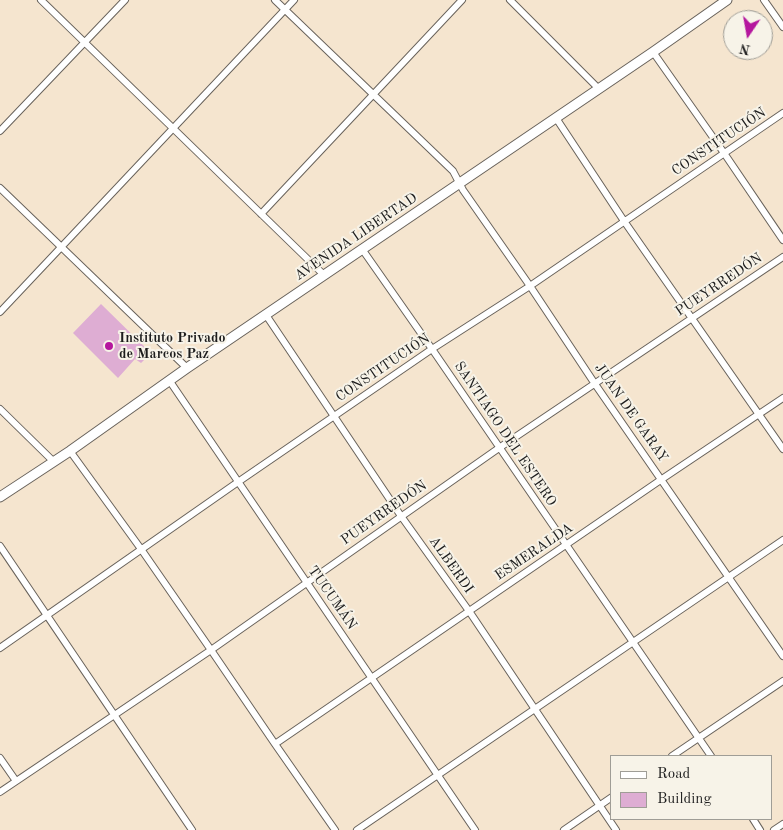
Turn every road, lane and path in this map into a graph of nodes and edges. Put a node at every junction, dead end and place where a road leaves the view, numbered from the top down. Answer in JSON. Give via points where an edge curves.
{"nodes":[{"id":1,"x":41,"y":0,"type":"edge"},
{"id":2,"x":125,"y":0,"type":"edge"},
{"id":3,"x":276,"y":0,"type":"edge"},
{"id":4,"x":294,"y":0,"type":"edge"},
{"id":5,"x":462,"y":0,"type":"edge"},
{"id":6,"x":510,"y":0,"type":"edge"},
{"id":7,"x":727,"y":0,"type":"edge"},
{"id":8,"x":764,"y":0,"type":"edge"},
{"id":9,"x":285,"y":9,"type":"junction"},
{"id":10,"x":783,"y":27,"type":"edge"},
{"id":11,"x":84,"y":42,"type":"junction"},
{"id":12,"x":653,"y":52,"type":"junction"},
{"id":13,"x":598,"y":88,"type":"junction"},
{"id":14,"x":374,"y":94,"type":"junction"},
{"id":15,"x":783,"y":113,"type":"edge"},
{"id":16,"x":556,"y":118,"type":"junction"},
{"id":17,"x":173,"y":128,"type":"junction"},
{"id":18,"x":0,"y":131,"type":"edge"},
{"id":19,"x":724,"y":153,"type":"junction"},
{"id":20,"x":459,"y":184,"type":"junction"},
{"id":21,"x":0,"y":188,"type":"edge"},
{"id":22,"x":261,"y":214,"type":"junction"},
{"id":23,"x":624,"y":221,"type":"junction"},
{"id":24,"x":783,"y":240,"type":"edge"},
{"id":25,"x":62,"y":247,"type":"junction"},
{"id":26,"x":362,"y":249,"type":"junction"},
{"id":27,"x":783,"y":257,"type":"edge"},
{"id":28,"x":324,"y":275,"type":"junction"},
{"id":29,"x":530,"y":286,"type":"junction"},
{"id":30,"x":0,"y":312,"type":"edge"},
{"id":31,"x":266,"y":315,"type":"junction"},
{"id":32,"x":692,"y":317,"type":"junction"},
{"id":33,"x":432,"y":349,"type":"junction"},
{"id":34,"x":186,"y":368,"type":"junction"},
{"id":35,"x":169,"y":380,"type":"junction"},
{"id":36,"x":595,"y":384,"type":"junction"},
{"id":37,"x":783,"y":398,"type":"edge"},
{"id":38,"x":0,"y":409,"type":"edge"},
{"id":39,"x":759,"y":414,"type":"junction"},
{"id":40,"x":334,"y":416,"type":"junction"},
{"id":41,"x":499,"y":448,"type":"junction"},
{"id":42,"x":783,"y":449,"type":"edge"},
{"id":43,"x":70,"y":451,"type":"junction"},
{"id":44,"x":53,"y":461,"type":"junction"},
{"id":45,"x":662,"y":479,"type":"junction"},
{"id":46,"x":238,"y":482,"type":"junction"},
{"id":47,"x":0,"y":497,"type":"edge"},
{"id":48,"x":401,"y":516,"type":"junction"},
{"id":49,"x":783,"y":540,"type":"edge"},
{"id":50,"x":566,"y":545,"type":"junction"},
{"id":51,"x":0,"y":546,"type":"edge"},
{"id":52,"x":141,"y":549,"type":"junction"},
{"id":53,"x":728,"y":577,"type":"junction"},
{"id":54,"x":307,"y":583,"type":"junction"},
{"id":55,"x":469,"y":611,"type":"junction"},
{"id":56,"x":46,"y":616,"type":"junction"},
{"id":57,"x":632,"y":643,"type":"junction"},
{"id":58,"x":0,"y":648,"type":"edge"},
{"id":59,"x":211,"y":650,"type":"junction"},
{"id":60,"x":783,"y":656,"type":"edge"},
{"id":61,"x":372,"y":677,"type":"junction"},
{"id":62,"x":783,"y":681,"type":"edge"},
{"id":63,"x":535,"y":709,"type":"junction"},
{"id":64,"x":114,"y":715,"type":"junction"},
{"id":65,"x":698,"y":738,"type":"junction"},
{"id":66,"x":274,"y":744,"type":"junction"},
{"id":67,"x":673,"y":755,"type":"edge"},
{"id":68,"x":710,"y":755,"type":"edge"},
{"id":69,"x":0,"y":758,"type":"edge"},
{"id":70,"x":438,"y":775,"type":"junction"},
{"id":71,"x":16,"y":781,"type":"junction"},
{"id":72,"x":0,"y":792,"type":"edge"},
{"id":73,"x":610,"y":798,"type":"edge"},
{"id":74,"x":600,"y":805,"type":"junction"},
{"id":75,"x":783,"y":824,"type":"edge"},
{"id":76,"x":192,"y":830,"type":"edge"},
{"id":77,"x":335,"y":830,"type":"edge"},
{"id":78,"x":356,"y":830,"type":"edge"},
{"id":79,"x":475,"y":830,"type":"edge"},
{"id":80,"x":564,"y":830,"type":"edge"},
{"id":81,"x":616,"y":830,"type":"edge"},
{"id":82,"x":774,"y":830,"type":"edge"}],
"edges":[{"from":1,"to":11,"type":"street"},
{"from":2,"to":11,"type":"street"},
{"from":3,"to":9,"type":"street","name":"JUAN DE GARAY"},
{"from":4,"to":9,"type":"street"},
{"from":5,"to":14,"type":"street"},
{"from":6,"to":13,"type":"street"},
{"from":7,"to":12,"type":"main road","name":"AVENIDA LIBERTAD"},
{"from":8,"to":10,"type":"street"},
{"from":9,"to":14,"type":"street","name":"JUAN DE GARAY"},
{"from":9,"to":17,"type":"street"},
{"from":11,"to":17,"type":"street"},
{"from":11,"to":18,"type":"street"},
{"from":12,"to":13,"type":"main road","name":"AVENIDA LIBERTAD"},
{"from":12,"to":19,"type":"street"},
{"from":13,"to":16,"type":"main road","name":"AVENIDA LIBERTAD"},
{"from":14,"to":20,"type":"street","name":"JUAN DE GARAY","via":[[453,171]]},
{"from":14,"to":22,"type":"street"},
{"from":15,"to":19,"type":"street","name":"CONSTITUCIÓN"},
{"from":16,"to":20,"type":"main road","name":"AVENIDA LIBERTAD"},
{"from":16,"to":23,"type":"street"},
{"from":17,"to":22,"type":"street"},
{"from":17,"to":25,"type":"street"},
{"from":19,"to":23,"type":"street","name":"CONSTITUCIÓN"},
{"from":19,"to":24,"type":"street"},
{"from":20,"to":26,"type":"main road","name":"AVENIDA LIBERTAD"},
{"from":20,"to":29,"type":"street","name":"JUAN DE GARAY"},
{"from":21,"to":25,"type":"street"},
{"from":22,"to":28,"type":"street"},
{"from":23,"to":29,"type":"street","name":"CONSTITUCIÓN"},
{"from":23,"to":32,"type":"street"},
{"from":25,"to":30,"type":"street"},
{"from":25,"to":34,"type":"street"},
{"from":26,"to":28,"type":"main road","name":"AVENIDA LIBERTAD"},
{"from":26,"to":33,"type":"street","name":"SANTIAGO DEL ESTERO"},
{"from":27,"to":32,"type":"street","name":"PUEYRREDÓN"},
{"from":28,"to":31,"type":"main road","name":"AVENIDA LIBERTAD"},
{"from":29,"to":33,"type":"street","name":"CONSTITUCIÓN"},
{"from":29,"to":36,"type":"street","name":"JUAN DE GARAY"},
{"from":31,"to":34,"type":"main road","name":"AVENIDA LIBERTAD"},
{"from":31,"to":40,"type":"street","name":"ALBERDI"},
{"from":32,"to":36,"type":"street","name":"PUEYRREDÓN"},
{"from":32,"to":39,"type":"street"},
{"from":33,"to":40,"type":"street","name":"CONSTITUCIÓN"},
{"from":33,"to":41,"type":"street","name":"SANTIAGO DEL ESTERO"},
{"from":34,"to":35,"type":"main road","name":"AVENIDA LIBERTAD"},
{"from":35,"to":43,"type":"main road","name":"AVENIDA LIBERTAD"},
{"from":35,"to":46,"type":"street","name":"TUCUMÁN"},
{"from":36,"to":41,"type":"street","name":"PUEYRREDÓN"},
{"from":36,"to":45,"type":"street","name":"JUAN DE GARAY"},
{"from":37,"to":39,"type":"street","name":"ESMERALDA"},
{"from":38,"to":44,"type":"street"},
{"from":39,"to":42,"type":"street"},
{"from":39,"to":45,"type":"street","name":"ESMERALDA"},
{"from":40,"to":46,"type":"street","name":"CONSTITUCIÓN"},
{"from":40,"to":48,"type":"street","name":"ALBERDI"},
{"from":41,"to":48,"type":"street","name":"PUEYRREDÓN"},
{"from":41,"to":50,"type":"street","name":"SANTIAGO DEL ESTERO"},
{"from":43,"to":44,"type":"main road","name":"AVENIDA LIBERTAD"},
{"from":43,"to":52,"type":"street"},
{"from":44,"to":47,"type":"main road","name":"AVENIDA LIBERTAD"},
{"from":45,"to":50,"type":"street","name":"ESMERALDA"},
{"from":45,"to":53,"type":"street","name":"JUAN DE GARAY"},
{"from":46,"to":52,"type":"street","name":"CONSTITUCIÓN"},
{"from":46,"to":54,"type":"street","name":"TUCUMÁN"},
{"from":48,"to":54,"type":"street","name":"PUEYRREDÓN"},
{"from":48,"to":55,"type":"street","name":"ALBERDI"},
{"from":49,"to":53,"type":"street"},
{"from":50,"to":55,"type":"street","name":"ESMERALDA"},
{"from":50,"to":57,"type":"street","name":"SANTIAGO DEL ESTERO"},
{"from":51,"to":56,"type":"street"},
{"from":52,"to":56,"type":"street","name":"CONSTITUCIÓN"},
{"from":52,"to":59,"type":"street"},
{"from":53,"to":57,"type":"street"},
{"from":53,"to":60,"type":"street","name":"JUAN DE GARAY"},
{"from":54,"to":59,"type":"street","name":"PUEYRREDÓN"},
{"from":54,"to":61,"type":"street","name":"TUCUMÁN"},
{"from":55,"to":61,"type":"street","name":"ESMERALDA"},
{"from":55,"to":63,"type":"street","name":"ALBERDI"},
{"from":56,"to":58,"type":"street","name":"CONSTITUCIÓN"},
{"from":56,"to":64,"type":"street"},
{"from":57,"to":63,"type":"street"},
{"from":57,"to":65,"type":"street","name":"SANTIAGO DEL ESTERO"},
{"from":59,"to":64,"type":"street","name":"PUEYRREDÓN"},
{"from":59,"to":66,"type":"street"},
{"from":61,"to":66,"type":"street","name":"ESMERALDA"},
{"from":61,"to":70,"type":"street","name":"TUCUMÁN"},
{"from":62,"to":65,"type":"street"},
{"from":63,"to":70,"type":"street"},
{"from":63,"to":74,"type":"street","name":"ALBERDI"},
{"from":64,"to":71,"type":"street","name":"PUEYRREDÓN"},
{"from":64,"to":76,"type":"street"},
{"from":65,"to":67,"type":"street"},
{"from":65,"to":68,"type":"street","name":"SANTIAGO DEL ESTERO"},
{"from":66,"to":77,"type":"street"},
{"from":69,"to":71,"type":"street"},
{"from":70,"to":78,"type":"street"},
{"from":70,"to":79,"type":"street","name":"TUCUMÁN"},
{"from":71,"to":72,"type":"street","name":"PUEYRREDÓN"},
{"from":73,"to":74,"type":"street"},
{"from":74,"to":80,"type":"street"},
{"from":74,"to":81,"type":"street","name":"ALBERDI"},
{"from":75,"to":82,"type":"street"}]}
